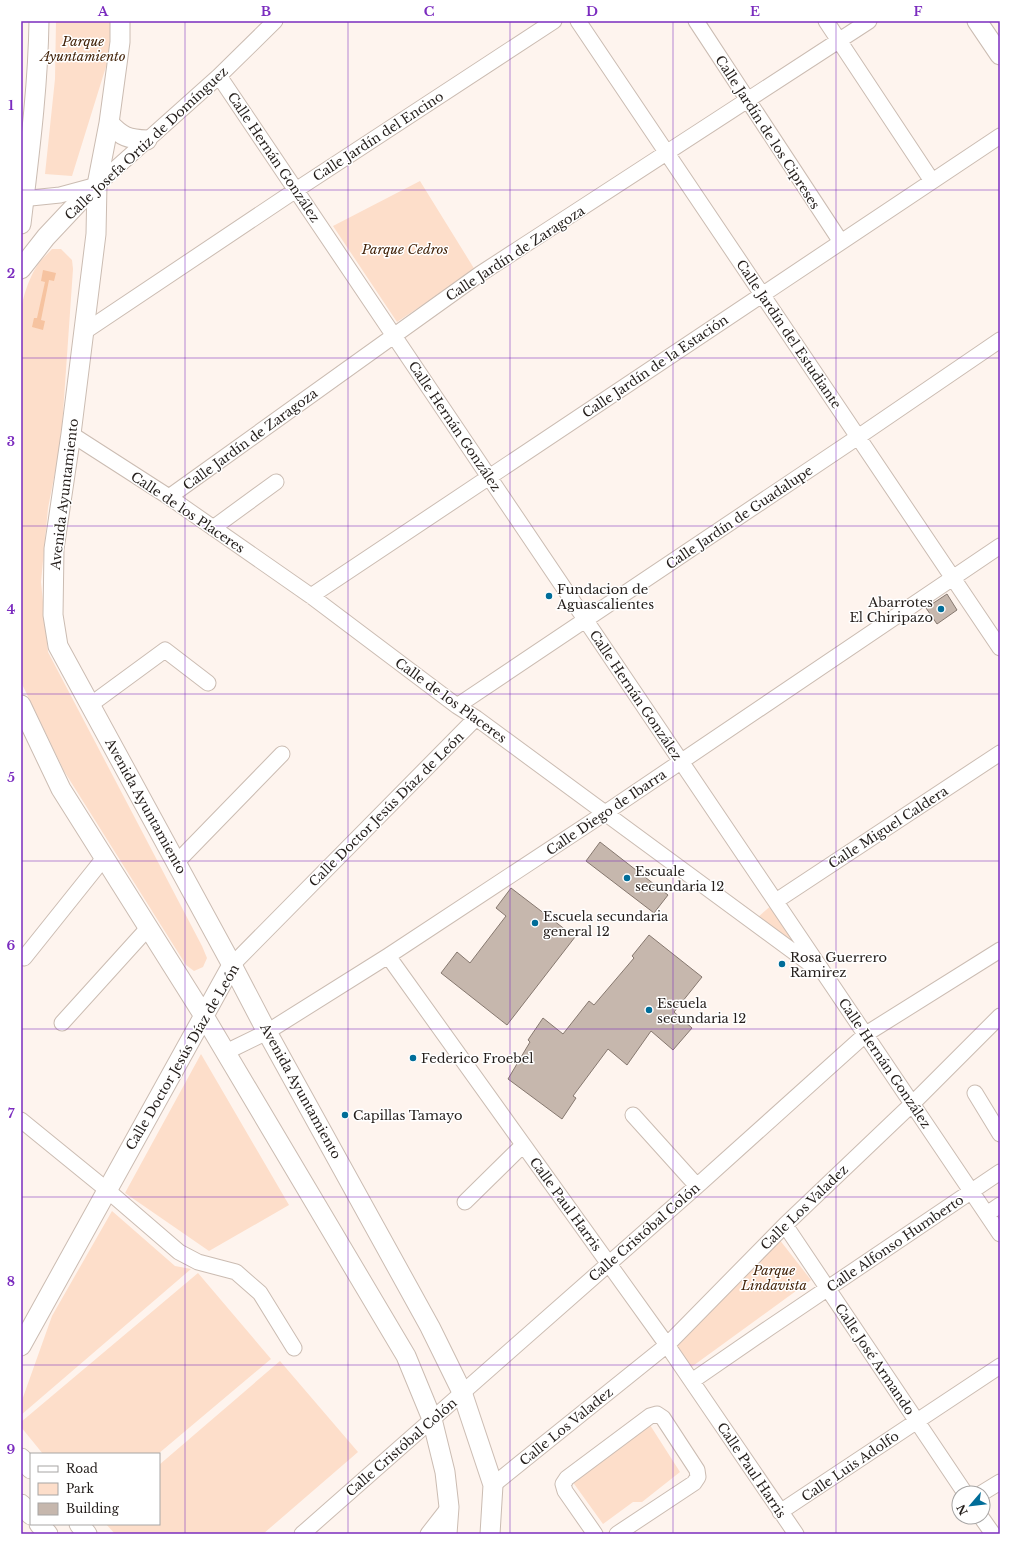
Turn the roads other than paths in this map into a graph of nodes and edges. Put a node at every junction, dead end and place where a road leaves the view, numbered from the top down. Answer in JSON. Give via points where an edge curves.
{"nodes":[{"id":1,"x":39,"y":21,"type":"edge"},
{"id":2,"x":120,"y":21,"type":"edge"},
{"id":3,"x":275,"y":21,"type":"edge"},
{"id":4,"x":554,"y":21,"type":"edge"},
{"id":5,"x":578,"y":21,"type":"edge"},
{"id":6,"x":696,"y":21,"type":"edge"},
{"id":7,"x":826,"y":21,"type":"edge"},
{"id":8,"x":869,"y":21,"type":"edge"},
{"id":9,"x":977,"y":21,"type":"edge"},
{"id":10,"x":839,"y":42,"type":"junction"},
{"id":11,"x":1000,"y":55,"type":"edge"},
{"id":12,"x":219,"y":76,"type":"junction"},
{"id":13,"x":748,"y":100,"type":"junction"},
{"id":14,"x":109,"y":123,"type":"junction"},
{"id":15,"x":1000,"y":136,"type":"edge"},
{"id":16,"x":147,"y":140,"type":"junction"},
{"id":17,"x":667,"y":153,"type":"junction"},
{"id":18,"x":932,"y":182,"type":"junction"},
{"id":19,"x":97,"y":185,"type":"junction"},
{"id":20,"x":296,"y":190,"type":"junction"},
{"id":21,"x":23,"y":198,"type":"edge"},
{"id":22,"x":21,"y":224,"type":"edge"},
{"id":23,"x":841,"y":242,"type":"junction"},
{"id":24,"x":21,"y":269,"type":"edge"},
{"id":25,"x":762,"y":295,"type":"junction"},
{"id":26,"x":84,"y":332,"type":"junction"},
{"id":27,"x":394,"y":335,"type":"junction"},
{"id":28,"x":1000,"y":340,"type":"edge"},
{"id":29,"x":71,"y":434,"type":"junction"},
{"id":30,"x":858,"y":437,"type":"junction"},
{"id":31,"x":489,"y":477,"type":"junction"},
{"id":32,"x":276,"y":482,"type":"dead end"},
{"id":33,"x":169,"y":498,"type":"junction"},
{"id":34,"x":213,"y":528,"type":"junction"},
{"id":35,"x":1000,"y":546,"type":"edge"},
{"id":36,"x":953,"y":578,"type":"junction"},
{"id":37,"x":311,"y":596,"type":"junction"},
{"id":38,"x":586,"y":619,"type":"junction"},
{"id":39,"x":1000,"y":648,"type":"edge"},
{"id":40,"x":208,"y":682,"type":"dead end"},
{"id":41,"x":21,"y":705,"type":"edge"},
{"id":42,"x":90,"y":705,"type":"junction"},
{"id":43,"x":457,"y":706,"type":"junction"},
{"id":44,"x":476,"y":718,"type":"junction"},
{"id":45,"x":1000,"y":753,"type":"edge"},
{"id":46,"x":282,"y":754,"type":"dead end"},
{"id":47,"x":682,"y":762,"type":"junction"},
{"id":48,"x":605,"y":813,"type":"junction"},
{"id":49,"x":104,"y":858,"type":"junction"},
{"id":50,"x":176,"y":863,"type":"junction"},
{"id":51,"x":776,"y":901,"type":"junction"},
{"id":52,"x":148,"y":928,"type":"junction"},
{"id":53,"x":1000,"y":950,"type":"edge"},
{"id":54,"x":388,"y":956,"type":"junction"},
{"id":55,"x":24,"y":958,"type":"dead end"},
{"id":56,"x":232,"y":965,"type":"junction"},
{"id":57,"x":826,"y":975,"type":"junction"},
{"id":58,"x":204,"y":1016,"type":"junction"},
{"id":59,"x":1000,"y":1016,"type":"edge"},
{"id":60,"x":62,"y":1023,"type":"dead end"},
{"id":61,"x":267,"y":1032,"type":"junction"},
{"id":62,"x":866,"y":1034,"type":"junction"},
{"id":63,"x":226,"y":1052,"type":"junction"},
{"id":64,"x":975,"y":1093,"type":"dead end"},
{"id":65,"x":912,"y":1104,"type":"junction"},
{"id":66,"x":633,"y":1115,"type":"dead end"},
{"id":67,"x":23,"y":1128,"type":"edge"},
{"id":68,"x":1000,"y":1134,"type":"edge"},
{"id":69,"x":523,"y":1145,"type":"junction"},
{"id":70,"x":1000,"y":1172,"type":"edge"},
{"id":71,"x":697,"y":1186,"type":"junction"},
{"id":72,"x":107,"y":1190,"type":"junction"},
{"id":73,"x":972,"y":1192,"type":"junction"},
{"id":74,"x":465,"y":1202,"type":"dead end"},
{"id":75,"x":1000,"y":1204,"type":"edge"},
{"id":76,"x":987,"y":1214,"type":"junction"},
{"id":77,"x":785,"y":1225,"type":"junction"},
{"id":78,"x":1000,"y":1234,"type":"edge"},
{"id":79,"x":608,"y":1263,"type":"junction"},
{"id":80,"x":828,"y":1288,"type":"junction"},
{"id":81,"x":667,"y":1345,"type":"junction"},
{"id":82,"x":21,"y":1346,"type":"edge"},
{"id":83,"x":294,"y":1348,"type":"dead end"},
{"id":84,"x":1000,"y":1366,"type":"edge"},
{"id":85,"x":692,"y":1381,"type":"junction"},
{"id":86,"x":462,"y":1392,"type":"junction"},
{"id":87,"x":432,"y":1419,"type":"junction"},
{"id":88,"x":917,"y":1421,"type":"junction"},
{"id":89,"x":21,"y":1458,"type":"edge"},
{"id":90,"x":30,"y":1468,"type":"edge"},
{"id":91,"x":1000,"y":1482,"type":"edge"},
{"id":92,"x":960,"y":1485,"type":"edge"},
{"id":93,"x":493,"y":1486,"type":"junction"},
{"id":94,"x":991,"y":1488,"type":"edge"},
{"id":95,"x":21,"y":1504,"type":"edge"},
{"id":96,"x":449,"y":1507,"type":"junction"},
{"id":97,"x":780,"y":1512,"type":"junction"},
{"id":98,"x":30,"y":1514,"type":"edge"},
{"id":99,"x":40,"y":1525,"type":"edge"},
{"id":100,"x":80,"y":1525,"type":"edge"},
{"id":101,"x":987,"y":1525,"type":"edge"},
{"id":102,"x":48,"y":1534,"type":"edge"},
{"id":103,"x":87,"y":1534,"type":"edge"},
{"id":104,"x":302,"y":1534,"type":"edge"},
{"id":105,"x":428,"y":1534,"type":"edge"},
{"id":106,"x":447,"y":1534,"type":"edge"},
{"id":107,"x":490,"y":1534,"type":"edge"},
{"id":108,"x":595,"y":1534,"type":"edge"},
{"id":109,"x":617,"y":1534,"type":"edge"},
{"id":110,"x":796,"y":1534,"type":"edge"},
{"id":111,"x":993,"y":1534,"type":"edge"}],
"edges":[{"from":1,"to":21,"type":"main road","via":[[39,61]]},
{"from":2,"to":14,"type":"main road","name":"Avenida Ayuntamiento","via":[[120,42]]},
{"from":3,"to":12,"type":"street","name":"Calle Josefa Ortiz de Domínguez"},
{"from":4,"to":20,"type":"street","name":"Calle Jardín del Encino"},
{"from":5,"to":17,"type":"street","name":"Calle Jardín del Estudiante"},
{"from":6,"to":13,"type":"street","name":"Calle Jardín de los Cipreses"},
{"from":7,"to":10,"type":"street"},
{"from":8,"to":10,"type":"street","name":"Calle Jardín de Zaragoza"},
{"from":9,"to":11,"type":"main road"},
{"from":10,"to":13,"type":"street","name":"Calle Jardín de Zaragoza"},
{"from":10,"to":18,"type":"street"},
{"from":12,"to":16,"type":"street","name":"Calle Josefa Ortiz de Domínguez"},
{"from":12,"to":20,"type":"street","name":"Calle Hernán González"},
{"from":13,"to":17,"type":"street","name":"Calle Jardín de Zaragoza"},
{"from":13,"to":23,"type":"street","name":"Calle Jardín de los Cipreses"},
{"from":14,"to":16,"type":"main road","via":[[119,134],[131,139]]},
{"from":14,"to":19,"type":"main road","name":"Avenida Ayuntamiento"},
{"from":15,"to":18,"type":"street","name":"Calle Jardín de la Estación"},
{"from":16,"to":19,"type":"street","name":"Calle Josefa Ortiz de Domínguez"},
{"from":17,"to":25,"type":"street","name":"Calle Jardín del Estudiante"},
{"from":17,"to":27,"type":"street","name":"Calle Jardín de Zaragoza","via":[[480,274]]},
{"from":18,"to":23,"type":"street","name":"Calle Jardín de la Estación"},
{"from":19,"to":21,"type":"street","via":[[60,195]]},
{"from":19,"to":24,"type":"main road","name":"Calle Josefa Ortiz de Domínguez","via":[[46,237]]},
{"from":19,"to":26,"type":"main road","name":"Avenida Ayuntamiento","via":[[96,234]]},
{"from":20,"to":26,"type":"street","name":"Calle Jardín del Encino"},
{"from":20,"to":27,"type":"street","name":"Calle Hernán González"},
{"from":21,"to":22,"type":"main road"},
{"from":23,"to":25,"type":"street","name":"Calle Jardín de la Estación"},
{"from":25,"to":30,"type":"street","name":"Calle Jardín del Estudiante"},
{"from":25,"to":31,"type":"street","name":"Calle Jardín de la Estación"},
{"from":26,"to":29,"type":"main road","name":"Avenida Ayuntamiento"},
{"from":27,"to":31,"type":"street","name":"Calle Hernán González"},
{"from":27,"to":33,"type":"street","name":"Calle Jardín de Zaragoza"},
{"from":28,"to":30,"type":"street","name":"Calle Jardín de Guadalupe"},
{"from":29,"to":33,"type":"street","name":"Calle de los Placeres"},
{"from":29,"to":42,"type":"main road","name":"Avenida Ayuntamiento","via":[[54,549],[53,615],[58,646]]},
{"from":30,"to":36,"type":"street","name":"Calle Jardín del Estudiante"},
{"from":30,"to":38,"type":"street","name":"Calle Jardín de Guadalupe"},
{"from":31,"to":37,"type":"street","name":"Calle Jardín de la Estación"},
{"from":31,"to":38,"type":"street","name":"Calle Hernán González"},
{"from":32,"to":34,"type":"street"},
{"from":33,"to":34,"type":"street","name":"Calle de los Placeres"},
{"from":34,"to":37,"type":"street","name":"Calle de los Placeres"},
{"from":35,"to":36,"type":"street","name":"Calle Diego de Ibarra"},
{"from":36,"to":39,"type":"street","name":"Calle Jardín del Estudiante"},
{"from":36,"to":47,"type":"street","name":"Calle Diego de Ibarra"},
{"from":37,"to":43,"type":"street","name":"Calle de los Placeres"},
{"from":38,"to":43,"type":"street","name":"Calle Jardín de Guadalupe"},
{"from":38,"to":47,"type":"street","name":"Calle Hernán González"},
{"from":40,"to":42,"type":"street","via":[[165,650]]},
{"from":41,"to":49,"type":"main road","via":[[61,789]]},
{"from":42,"to":50,"type":"main road","name":"Avenida Ayuntamiento"},
{"from":43,"to":44,"type":"street","name":"Calle de los Placeres"},
{"from":44,"to":48,"type":"street","name":"Calle de los Placeres"},
{"from":44,"to":56,"type":"street","name":"Calle Doctor Jesús Díaz de León"},
{"from":45,"to":51,"type":"street","name":"Calle Miguel Caldera"},
{"from":46,"to":50,"type":"street"},
{"from":47,"to":48,"type":"street","name":"Calle Diego de Ibarra"},
{"from":47,"to":51,"type":"street","name":"Calle Hernán González"},
{"from":48,"to":54,"type":"street","name":"Calle Diego de Ibarra"},
{"from":48,"to":57,"type":"street","name":"Calle de los Placeres"},
{"from":49,"to":52,"type":"main road"},
{"from":49,"to":55,"type":"street"},
{"from":50,"to":56,"type":"main road","name":"Avenida Ayuntamiento"},
{"from":51,"to":57,"type":"street","name":"Calle Hernán González"},
{"from":52,"to":58,"type":"main road"},
{"from":52,"to":60,"type":"street"},
{"from":53,"to":62,"type":"street","name":"Calle Cristóbal Colón"},
{"from":54,"to":61,"type":"street","name":"Calle Diego de Ibarra"},
{"from":54,"to":69,"type":"street","name":"Calle Paul Harris"},
{"from":56,"to":58,"type":"main road","name":"Calle Doctor Jesús Díaz de León"},
{"from":56,"to":61,"type":"main road","name":"Avenida Ayuntamiento"},
{"from":57,"to":62,"type":"street","name":"Calle Hernán González"},
{"from":58,"to":63,"type":"main road"},
{"from":58,"to":72,"type":"main road","name":"Calle Doctor Jesús Díaz de León"},
{"from":59,"to":65,"type":"street","name":"Calle Los Valadez"},
{"from":61,"to":63,"type":"street","name":"Calle Diego de Ibarra"},
{"from":61,"to":86,"type":"main road","name":"Avenida Ayuntamiento","via":[[430,1327]]},
{"from":62,"to":65,"type":"street","name":"Calle Hernán González"},
{"from":62,"to":71,"type":"street","name":"Calle Cristóbal Colón"},
{"from":63,"to":87,"type":"main road","via":[[406,1356]]},
{"from":64,"to":68,"type":"street"},
{"from":65,"to":73,"type":"street","name":"Calle Hernán González"},
{"from":65,"to":77,"type":"street","name":"Calle Los Valadez"},
{"from":66,"to":71,"type":"street"},
{"from":67,"to":72,"type":"street"},
{"from":69,"to":74,"type":"street"},
{"from":69,"to":79,"type":"street","name":"Calle Paul Harris"},
{"from":70,"to":73,"type":"street","name":"Calle Alfonso Humberto"},
{"from":71,"to":79,"type":"street","name":"Calle Cristóbal Colón"},
{"from":72,"to":82,"type":"main road","name":"Calle Doctor Jesús Díaz de León"},
{"from":72,"to":83,"type":"street","via":[[179,1252],[198,1262],[236,1272],[260,1293]]},
{"from":73,"to":76,"type":"street","name":"Calle Hernán González"},
{"from":73,"to":80,"type":"street","name":"Calle Alfonso Humberto"},
{"from":75,"to":76,"type":"street"},
{"from":76,"to":78,"type":"street","name":"Calle Hernán González"},
{"from":77,"to":80,"type":"street","name":"Calle José Armando"},
{"from":77,"to":81,"type":"street","name":"Calle Los Valadez"},
{"from":79,"to":81,"type":"street","name":"Calle Paul Harris"},
{"from":79,"to":86,"type":"street","name":"Calle Cristóbal Colón"},
{"from":80,"to":85,"type":"street","name":"Calle Alfonso Humberto"},
{"from":80,"to":88,"type":"street","name":"Calle José Armando"},
{"from":81,"to":85,"type":"street","name":"Calle Paul Harris"},
{"from":81,"to":93,"type":"street","name":"Calle Los Valadez"},
{"from":84,"to":88,"type":"street","name":"Calle Luis Adolfo"},
{"from":85,"to":97,"type":"street","name":"Calle Paul Harris"},
{"from":86,"to":87,"type":"street","name":"Calle Cristóbal Colón"},
{"from":86,"to":93,"type":"main road","name":"Avenida Ayuntamiento"},
{"from":87,"to":96,"type":"main road","via":[[445,1472]]},
{"from":87,"to":104,"type":"street","name":"Calle Cristóbal Colón"},
{"from":88,"to":92,"type":"street","name":"Calle José Armando"},
{"from":88,"to":97,"type":"street","name":"Calle Luis Adolfo"},
{"from":89,"to":90,"type":"main road"},
{"from":91,"to":94,"type":"street"},
{"from":93,"to":107,"type":"main road","name":"Avenida Ayuntamiento"},
{"from":95,"to":98,"type":"main road"},
{"from":96,"to":105,"type":"street"},
{"from":96,"to":106,"type":"main road"},
{"from":97,"to":110,"type":"street","name":"Calle Paul Harris"},
{"from":99,"to":102,"type":"main road"},
{"from":100,"to":103,"type":"main road"},
{"from":101,"to":111,"type":"street"},
{"from":108,"to":109,"type":"street","via":[[565,1491],[563,1484],[567,1478],[650,1416],[657,1414],[663,1418],[697,1470],[698,1477]]}]}
